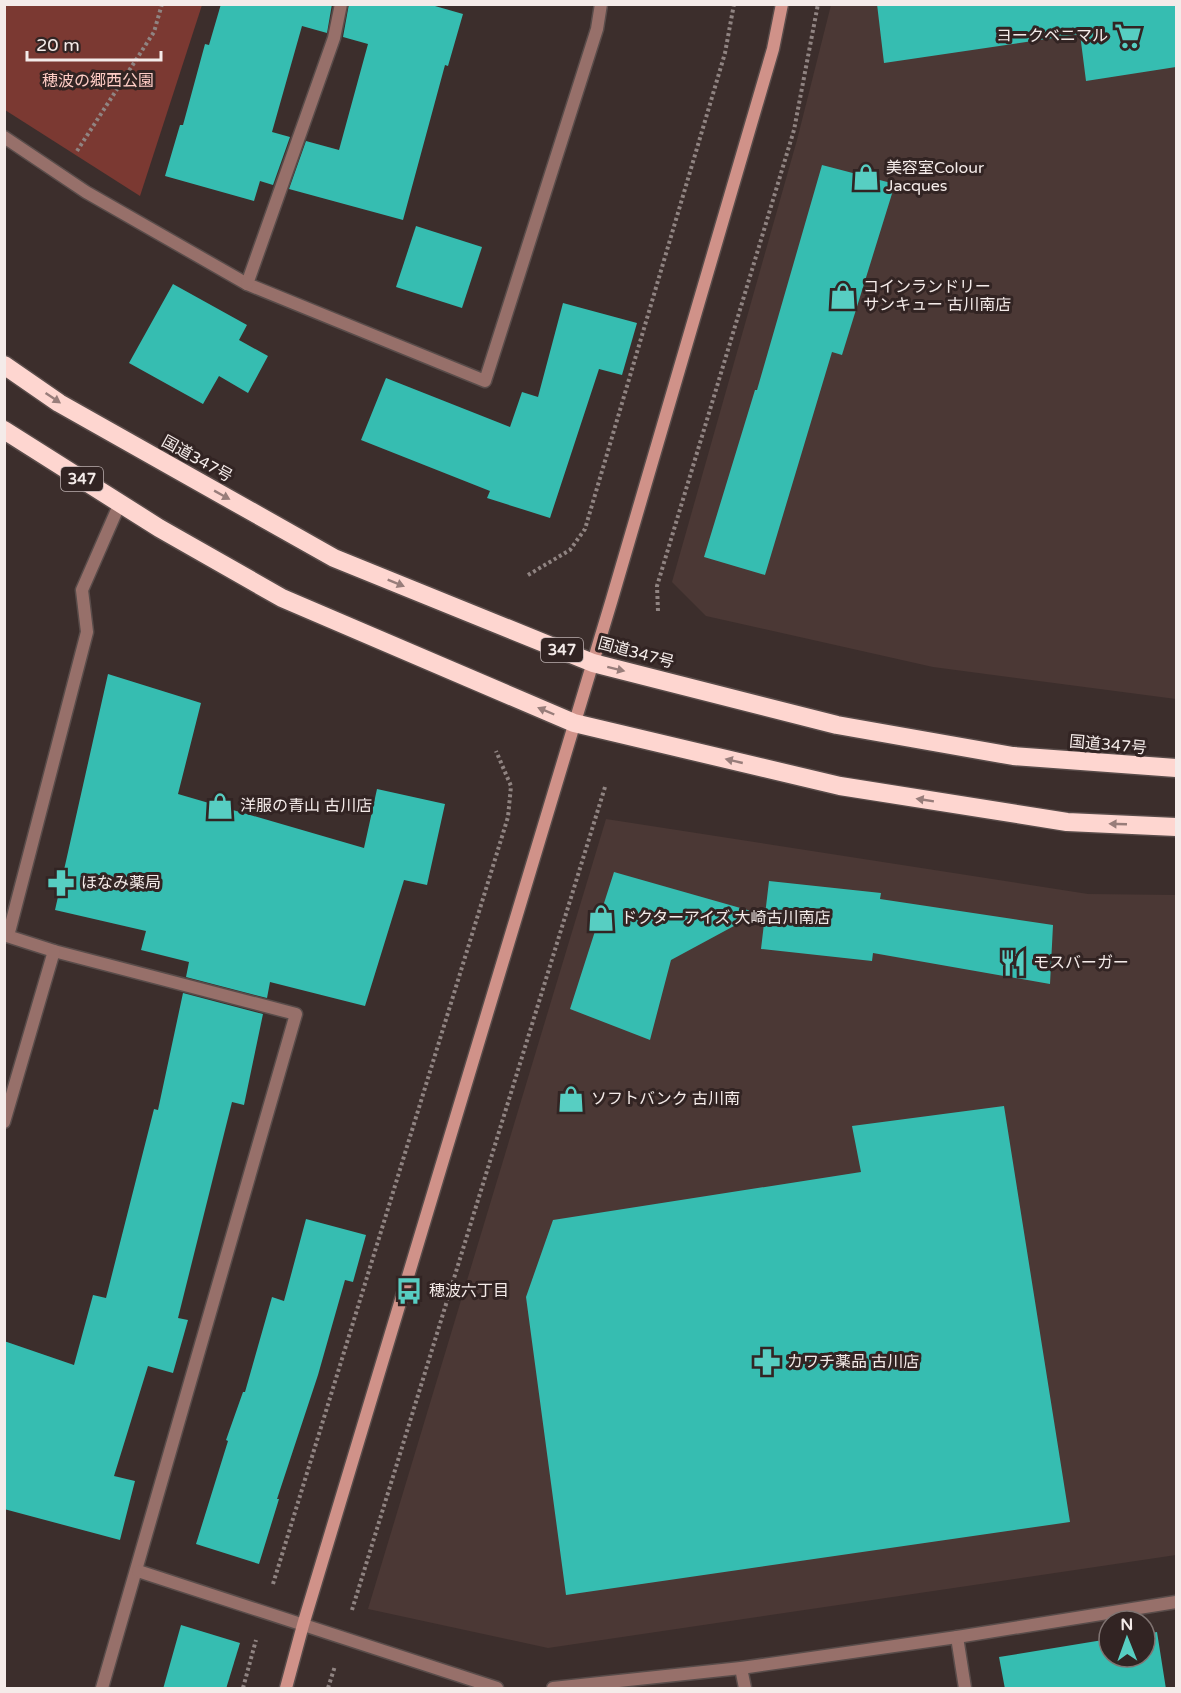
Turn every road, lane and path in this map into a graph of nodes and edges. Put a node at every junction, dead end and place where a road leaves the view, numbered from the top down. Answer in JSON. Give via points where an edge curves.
{"nodes":[{"id":1,"x":162,"y":4,"type":"edge"},
{"id":2,"x":341,"y":4,"type":"edge"},
{"id":3,"x":601,"y":4,"type":"edge"},
{"id":4,"x":734,"y":4,"type":"edge"},
{"id":5,"x":782,"y":4,"type":"edge"},
{"id":6,"x":818,"y":4,"type":"edge"},
{"id":7,"x":4,"y":136,"type":"edge"},
{"id":8,"x":61,"y":175,"type":"junction"},
{"id":9,"x":247,"y":284,"type":"junction"},
{"id":10,"x":4,"y":365,"type":"edge"},
{"id":11,"x":4,"y":430,"type":"edge"},
{"id":12,"x":120,"y":503,"type":"junction"},
{"id":13,"x":528,"y":575,"type":"dead end"},
{"id":14,"x":658,"y":611,"type":"dead end"},
{"id":15,"x":593,"y":663,"type":"junction"},
{"id":16,"x":574,"y":723,"type":"junction"},
{"id":17,"x":496,"y":751,"type":"dead end"},
{"id":18,"x":1176,"y":768,"type":"edge"},
{"id":19,"x":605,"y":787,"type":"dead end"},
{"id":20,"x":1176,"y":826,"type":"edge"},
{"id":21,"x":6,"y":936,"type":"edge"},
{"id":22,"x":54,"y":951,"type":"junction"},
{"id":23,"x":4,"y":1122,"type":"edge"},
{"id":24,"x":138,"y":1571,"type":"junction"},
{"id":25,"x":1176,"y":1602,"type":"edge"},
{"id":26,"x":265,"y":1612,"type":"junction"},
{"id":27,"x":303,"y":1624,"type":"junction"},
{"id":28,"x":957,"y":1637,"type":"junction"},
{"id":29,"x":343,"y":1638,"type":"junction"},
{"id":30,"x":741,"y":1668,"type":"junction"},
{"id":31,"x":102,"y":1689,"type":"edge"},
{"id":32,"x":243,"y":1689,"type":"edge"},
{"id":33,"x":286,"y":1689,"type":"edge"},
{"id":34,"x":328,"y":1689,"type":"edge"},
{"id":35,"x":497,"y":1689,"type":"edge"},
{"id":36,"x":553,"y":1689,"type":"edge"},
{"id":37,"x":745,"y":1689,"type":"edge"},
{"id":38,"x":965,"y":1689,"type":"edge"}],
"edges":[{"from":1,"to":8,"type":"path","via":[[154,32]]},
{"from":2,"to":9,"type":"street","via":[[334,38]]},
{"from":3,"to":9,"type":"street","via":[[597,29],[485,381]]},
{"from":4,"to":13,"type":"path","via":[[725,53],[585,529],[570,550]]},
{"from":5,"to":15,"type":"street","via":[[770,61]]},
{"from":6,"to":14,"type":"path","via":[[794,130],[657,586]]},
{"from":7,"to":8,"type":"street"},
{"from":8,"to":9,"type":"street"},
{"from":10,"to":15,"type":"highway","name":"国道347号","number":"347","one_way":true,"via":[[59,403],[334,558]]},
{"from":11,"to":12,"type":"highway","number":"347"},
{"from":16,"to":12,"type":"highway","number":"347","one_way":true,"via":[[282,598]]},
{"from":12,"to":21,"type":"street","via":[[82,590],[87,632]]},
{"from":15,"to":16,"type":"street"},
{"from":15,"to":18,"type":"highway","name":"国道347号","number":"347","one_way":true,"via":[[837,725],[1012,756]]},
{"from":20,"to":16,"type":"highway","number":"347","one_way":true,"via":[[1067,822],[840,786]]},
{"from":16,"to":27,"type":"street"},
{"from":17,"to":26,"type":"path","via":[[512,786],[508,817]]},
{"from":19,"to":29,"type":"path"},
{"from":21,"to":22,"type":"street"},
{"from":22,"to":23,"type":"street"},
{"from":22,"to":24,"type":"street","via":[[296,1014]]},
{"from":24,"to":26,"type":"street"},
{"from":24,"to":31,"type":"street"},
{"from":25,"to":28,"type":"street"},
{"from":26,"to":27,"type":"street"},
{"from":26,"to":32,"type":"path"},
{"from":27,"to":29,"type":"street"},
{"from":27,"to":33,"type":"street"},
{"from":28,"to":30,"type":"street"},
{"from":28,"to":38,"type":"street"},
{"from":29,"to":34,"type":"path"},
{"from":29,"to":35,"type":"street"},
{"from":30,"to":36,"type":"street"},
{"from":30,"to":37,"type":"street"}]}
